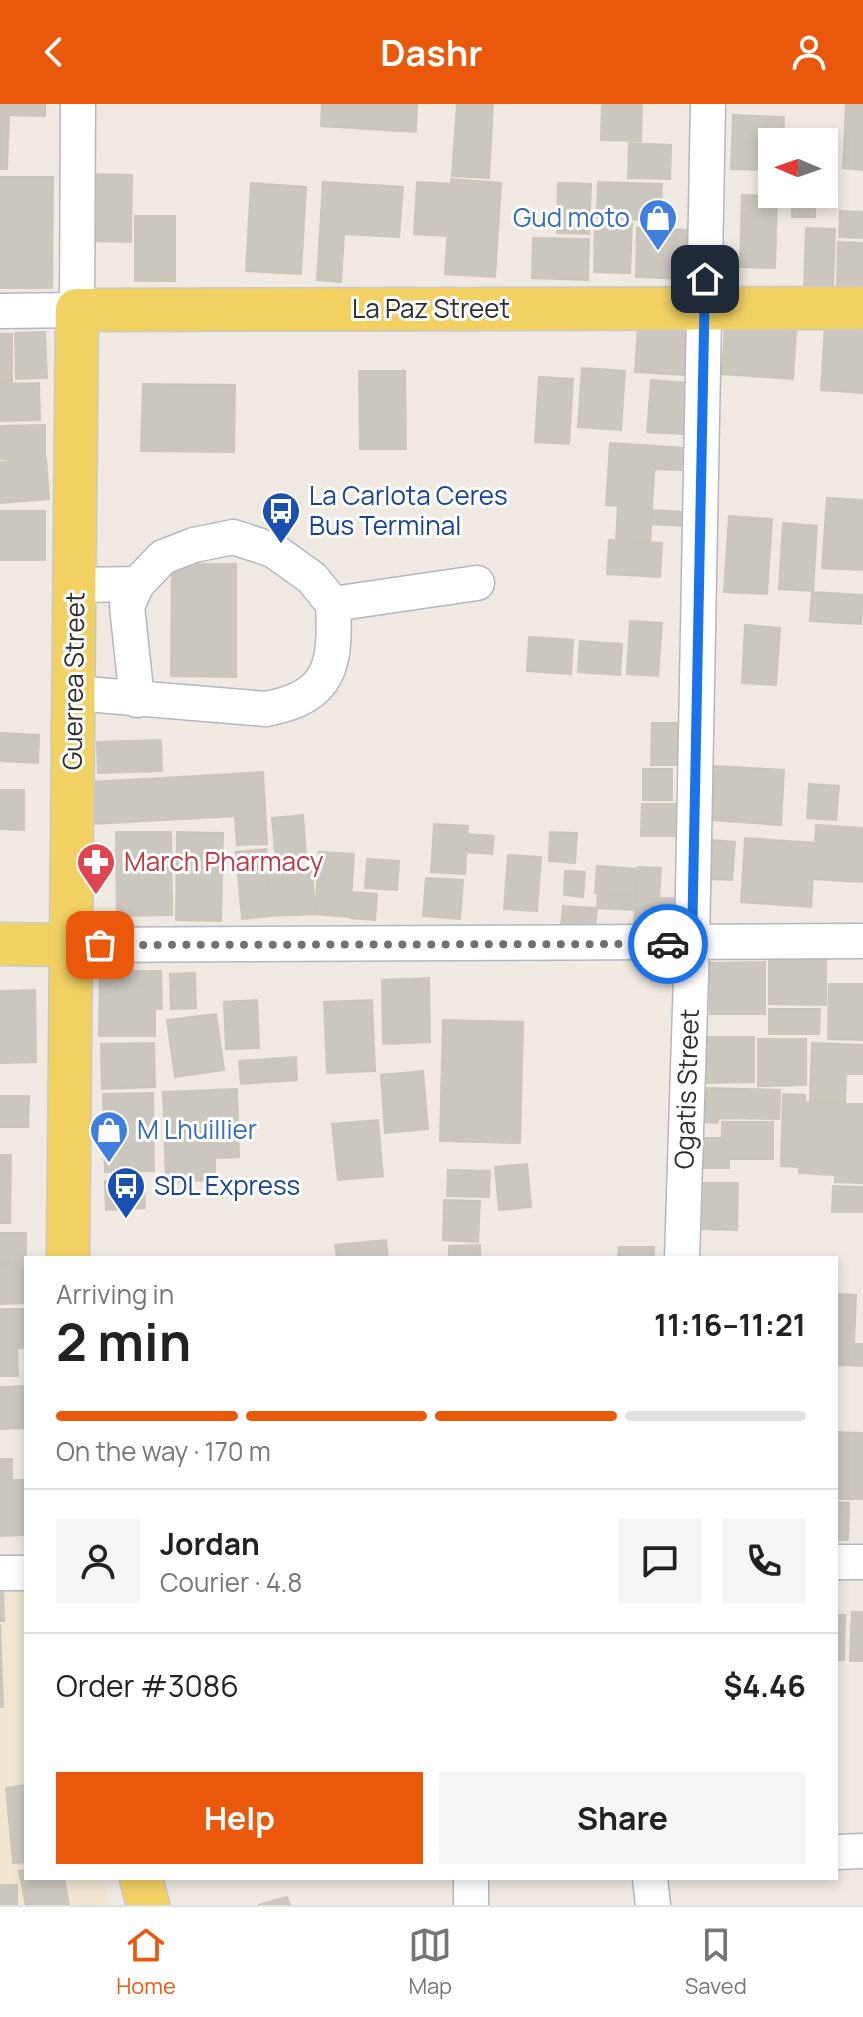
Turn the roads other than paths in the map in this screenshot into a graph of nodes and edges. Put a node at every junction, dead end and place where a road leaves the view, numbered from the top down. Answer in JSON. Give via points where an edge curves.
{"nodes":[{"id":1,"x":78,"y":104,"type":"edge"},
{"id":2,"x":708,"y":104,"type":"edge"},
{"id":3,"x":705,"y":308,"type":"junction"},
{"id":4,"x":863,"y":308,"type":"edge"},
{"id":5,"x":77,"y":310,"type":"junction"},
{"id":6,"x":0,"y":311,"type":"edge"},
{"id":7,"x":477,"y":583,"type":"dead end"},
{"id":8,"x":137,"y":584,"type":"junction"},
{"id":9,"x":76,"y":585,"type":"junction"},
{"id":10,"x":333,"y":604,"type":"junction"},
{"id":11,"x":74,"y":693,"type":"junction"},
{"id":12,"x":137,"y":700,"type":"junction"},
{"id":13,"x":863,"y":941,"type":"edge"},
{"id":14,"x":0,"y":944,"type":"edge"},
{"id":15,"x":692,"y":944,"type":"junction"},
{"id":16,"x":69,"y":945,"type":"junction"},
{"id":17,"x":68,"y":1256,"type":"edge"},
{"id":18,"x":682,"y":1256,"type":"edge"},
{"id":19,"x":838,"y":1562,"type":"edge"},
{"id":20,"x":863,"y":1562,"type":"edge"},
{"id":21,"x":0,"y":1573,"type":"edge"},
{"id":22,"x":24,"y":1573,"type":"edge"},
{"id":23,"x":863,"y":1851,"type":"edge"},
{"id":24,"x":838,"y":1852,"type":"edge"},
{"id":25,"x":142,"y":1880,"type":"edge"},
{"id":26,"x":471,"y":1880,"type":"edge"},
{"id":27,"x":650,"y":1880,"type":"edge"},
{"id":28,"x":148,"y":1905,"type":"edge"},
{"id":29,"x":471,"y":1905,"type":"edge"},
{"id":30,"x":653,"y":1905,"type":"edge"}],
"edges":[{"from":1,"to":5,"type":"street","name":"Guerrea Street"},
{"from":2,"to":3,"type":"street","name":"Ogatis Street"},
{"from":3,"to":4,"type":"main road","name":"La Paz Street"},
{"from":3,"to":5,"type":"main road","name":"La Paz Street"},
{"from":3,"to":15,"type":"street","name":"Ogatis Street"},
{"from":5,"to":6,"type":"street","name":"La Paz Street"},
{"from":5,"to":9,"type":"main road","name":"Guerrea Street"},
{"from":7,"to":10,"type":"street"},
{"from":8,"to":9,"type":"street"},
{"from":8,"to":10,"type":"street","via":[[163,557],[233,537],[273,550],[312,578]]},
{"from":8,"to":12,"type":"street","via":[[127,606]]},
{"from":9,"to":11,"type":"main road","name":"Guerrea Street"},
{"from":10,"to":12,"type":"street","via":[[332,667],[317,688],[291,704],[266,709]]},
{"from":11,"to":12,"type":"street"},
{"from":11,"to":16,"type":"main road","name":"Guerrea Street"},
{"from":13,"to":15,"type":"street"},
{"from":14,"to":16,"type":"main road"},
{"from":15,"to":16,"type":"street"},
{"from":15,"to":18,"type":"street","name":"Ogatis Street"},
{"from":16,"to":17,"type":"main road","name":"Guerrea Street"},
{"from":19,"to":20,"type":"street"},
{"from":21,"to":22,"type":"street"},
{"from":23,"to":24,"type":"street"},
{"from":25,"to":28,"type":"main road"},
{"from":26,"to":29,"type":"street"},
{"from":27,"to":30,"type":"street"}]}
